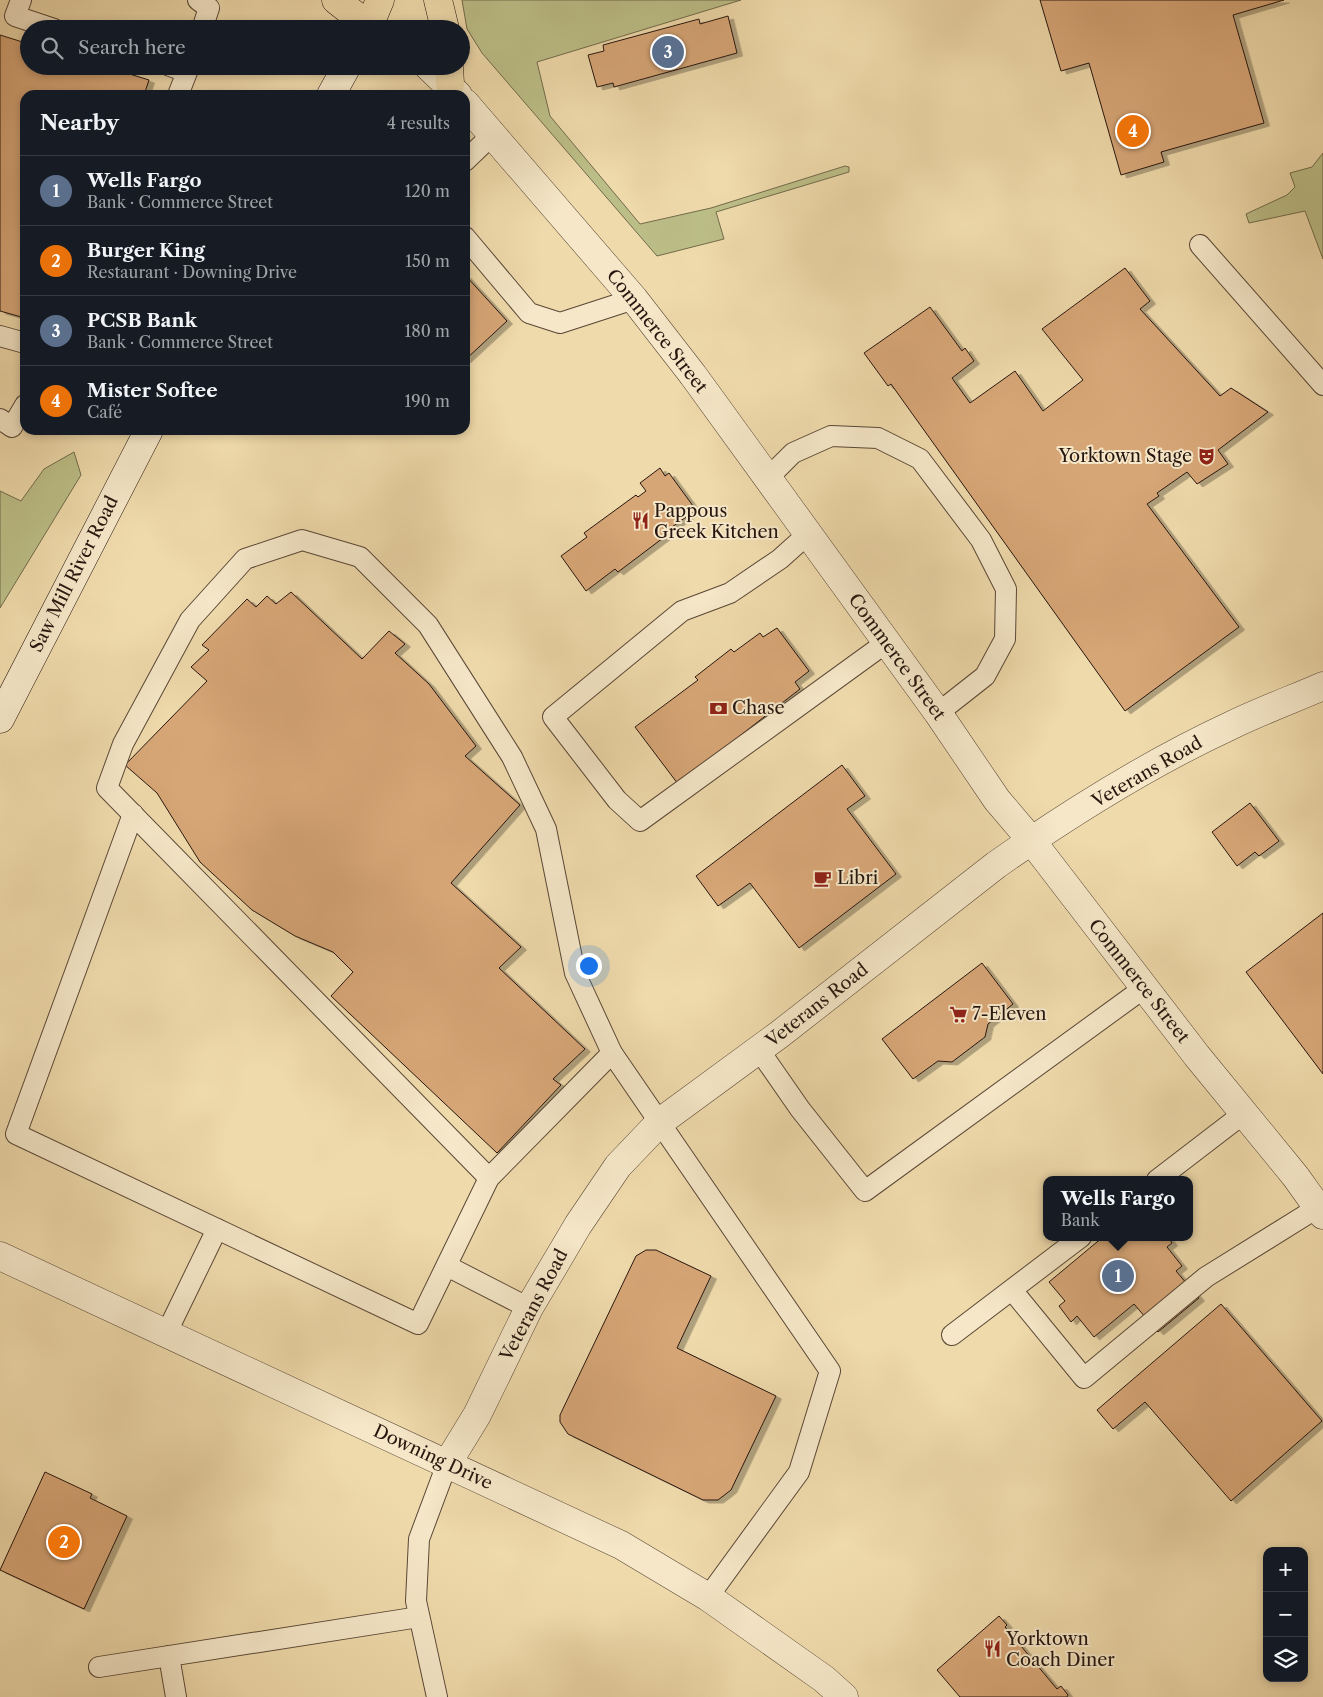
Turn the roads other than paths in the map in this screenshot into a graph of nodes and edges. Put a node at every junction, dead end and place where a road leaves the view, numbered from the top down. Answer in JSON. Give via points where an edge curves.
{"nodes":[{"id":1,"x":21,"y":0,"type":"edge"},
{"id":2,"x":198,"y":0,"type":"edge"},
{"id":3,"x":336,"y":0,"type":"edge"},
{"id":4,"x":380,"y":0,"type":"edge"},
{"id":5,"x":438,"y":0,"type":"edge"},
{"id":6,"x":28,"y":20,"type":"edge"},
{"id":7,"x":205,"y":20,"type":"edge"},
{"id":8,"x":360,"y":20,"type":"edge"},
{"id":9,"x":373,"y":20,"type":"edge"},
{"id":10,"x":443,"y":20,"type":"edge"},
{"id":11,"x":181,"y":75,"type":"edge"},
{"id":12,"x":342,"y":75,"type":"edge"},
{"id":13,"x":440,"y":75,"type":"edge"},
{"id":14,"x":455,"y":87,"type":"edge"},
{"id":15,"x":179,"y":90,"type":"edge"},
{"id":16,"x":333,"y":90,"type":"edge"},
{"id":17,"x":470,"y":106,"type":"edge"},
{"id":18,"x":492,"y":135,"type":"junction"},
{"id":19,"x":470,"y":156,"type":"edge"},
{"id":20,"x":470,"y":243,"type":"edge"},
{"id":21,"x":1200,"y":246,"type":"dead end"},
{"id":22,"x":634,"y":299,"type":"junction"},
{"id":23,"x":0,"y":336,"type":"edge"},
{"id":24,"x":20,"y":342,"type":"edge"},
{"id":25,"x":1323,"y":385,"type":"edge"},
{"id":26,"x":20,"y":413,"type":"edge"},
{"id":27,"x":0,"y":419,"type":"edge"},
{"id":28,"x":146,"y":435,"type":"edge"},
{"id":29,"x":767,"y":479,"type":"junction"},
{"id":30,"x":809,"y":533,"type":"junction"},
{"id":31,"x":886,"y":642,"type":"junction"},
{"id":32,"x":1323,"y":686,"type":"edge"},
{"id":33,"x":938,"y":713,"type":"junction"},
{"id":34,"x":0,"y":718,"type":"edge"},
{"id":35,"x":133,"y":814,"type":"junction"},
{"id":36,"x":1031,"y":840,"type":"junction"},
{"id":37,"x":1144,"y":988,"type":"junction"},
{"id":38,"x":758,"y":1050,"type":"junction"},
{"id":39,"x":612,"y":1053,"type":"junction"},
{"id":40,"x":1243,"y":1114,"type":"junction"},
{"id":41,"x":660,"y":1122,"type":"junction"},
{"id":42,"x":1161,"y":1176,"type":"edge"},
{"id":43,"x":489,"y":1178,"type":"junction"},
{"id":44,"x":1320,"y":1212,"type":"edge"},
{"id":45,"x":217,"y":1229,"type":"junction"},
{"id":46,"x":1076,"y":1241,"type":"edge"},
{"id":47,"x":0,"y":1256,"type":"edge"},
{"id":48,"x":447,"y":1266,"type":"junction"},
{"id":49,"x":1012,"y":1290,"type":"junction"},
{"id":50,"x":529,"y":1308,"type":"junction"},
{"id":51,"x":166,"y":1334,"type":"junction"},
{"id":52,"x":952,"y":1335,"type":"dead end"},
{"id":53,"x":447,"y":1464,"type":"junction"},
{"id":54,"x":708,"y":1597,"type":"junction"},
{"id":55,"x":419,"y":1617,"type":"junction"},
{"id":56,"x":169,"y":1656,"type":"junction"},
{"id":57,"x":99,"y":1667,"type":"dead end"},
{"id":58,"x":176,"y":1697,"type":"edge"},
{"id":59,"x":436,"y":1697,"type":"edge"},
{"id":60,"x":844,"y":1697,"type":"edge"}],
"edges":[{"from":1,"to":6,"type":"lane","via":[[16,16]]},
{"from":2,"to":7,"type":"lane","via":[[209,8]]},
{"from":3,"to":8,"type":"highway"},
{"from":4,"to":9,"type":"highway"},
{"from":5,"to":10,"type":"highway"},
{"from":11,"to":15,"type":"lane"},
{"from":12,"to":16,"type":"street"},
{"from":13,"to":14,"type":"street","name":"Commerce Street"},
{"from":17,"to":18,"type":"street","name":"Commerce Street"},
{"from":18,"to":19,"type":"lane"},
{"from":18,"to":22,"type":"street","name":"Commerce Street"},
{"from":20,"to":22,"type":"lane","via":[[529,313],[560,323]]},
{"from":21,"to":25,"type":"lane"},
{"from":22,"to":29,"type":"street","name":"Commerce Street"},
{"from":23,"to":24,"type":"lane"},
{"from":26,"to":27,"type":"lane","via":[[12,426]]},
{"from":28,"to":34,"type":"street","name":"Saw Mill River Road"},
{"from":29,"to":30,"type":"street","name":"Commerce Street"},
{"from":29,"to":33,"type":"lane","via":[[793,453],[831,436],[878,438],[920,458],[980,540],[1006,589],[1005,638],[985,676]]},
{"from":30,"to":31,"type":"street","name":"Commerce Street"},
{"from":30,"to":31,"type":"lane","via":[[780,559],[730,593],[682,610],[553,717],[617,800],[640,821]]},
{"from":31,"to":33,"type":"street","name":"Commerce Street"},
{"from":32,"to":36,"type":"street","name":"Veterans Road","via":[[1231,725],[1136,776]]},
{"from":33,"to":36,"type":"street","name":"Commerce Street","via":[[997,800]]},
{"from":35,"to":39,"type":"lane","via":[[107,788],[123,744],[190,620],[245,558],[302,540],[360,557],[428,625],[512,757],[546,829],[574,973]]},
{"from":35,"to":43,"type":"lane"},
{"from":35,"to":45,"type":"lane","via":[[16,1134]]},
{"from":36,"to":37,"type":"street","name":"Commerce Street"},
{"from":36,"to":38,"type":"street","name":"Veterans Road"},
{"from":37,"to":38,"type":"lane","via":[[865,1191]]},
{"from":37,"to":40,"type":"street","name":"Commerce Street"},
{"from":38,"to":41,"type":"street","name":"Veterans Road"},
{"from":39,"to":41,"type":"lane"},
{"from":39,"to":43,"type":"lane"},
{"from":40,"to":42,"type":"lane"},
{"from":40,"to":44,"type":"street","name":"Commerce Street","via":[[1296,1177]]},
{"from":41,"to":50,"type":"street","name":"Veterans Road","via":[[618,1166],[578,1225]]},
{"from":41,"to":54,"type":"lane","via":[[830,1371],[799,1472]]},
{"from":43,"to":48,"type":"lane"},
{"from":44,"to":49,"type":"lane","via":[[1206,1277],[1084,1378]]},
{"from":45,"to":48,"type":"lane","via":[[418,1324]]},
{"from":45,"to":51,"type":"lane"},
{"from":46,"to":49,"type":"lane"},
{"from":47,"to":51,"type":"street","name":"Downing Drive"},
{"from":48,"to":50,"type":"lane"},
{"from":49,"to":52,"type":"lane"},
{"from":50,"to":53,"type":"street","name":"Veterans Road","via":[[477,1415]]},
{"from":51,"to":53,"type":"street","name":"Downing Drive"},
{"from":53,"to":54,"type":"street","name":"Downing Drive","via":[[622,1545]]},
{"from":53,"to":55,"type":"lane","via":[[419,1539],[416,1601]]},
{"from":54,"to":60,"type":"street","name":"Downing Drive","via":[[824,1679]]},
{"from":55,"to":56,"type":"lane"},
{"from":55,"to":59,"type":"lane"},
{"from":56,"to":57,"type":"lane"},
{"from":56,"to":58,"type":"lane"}]}
